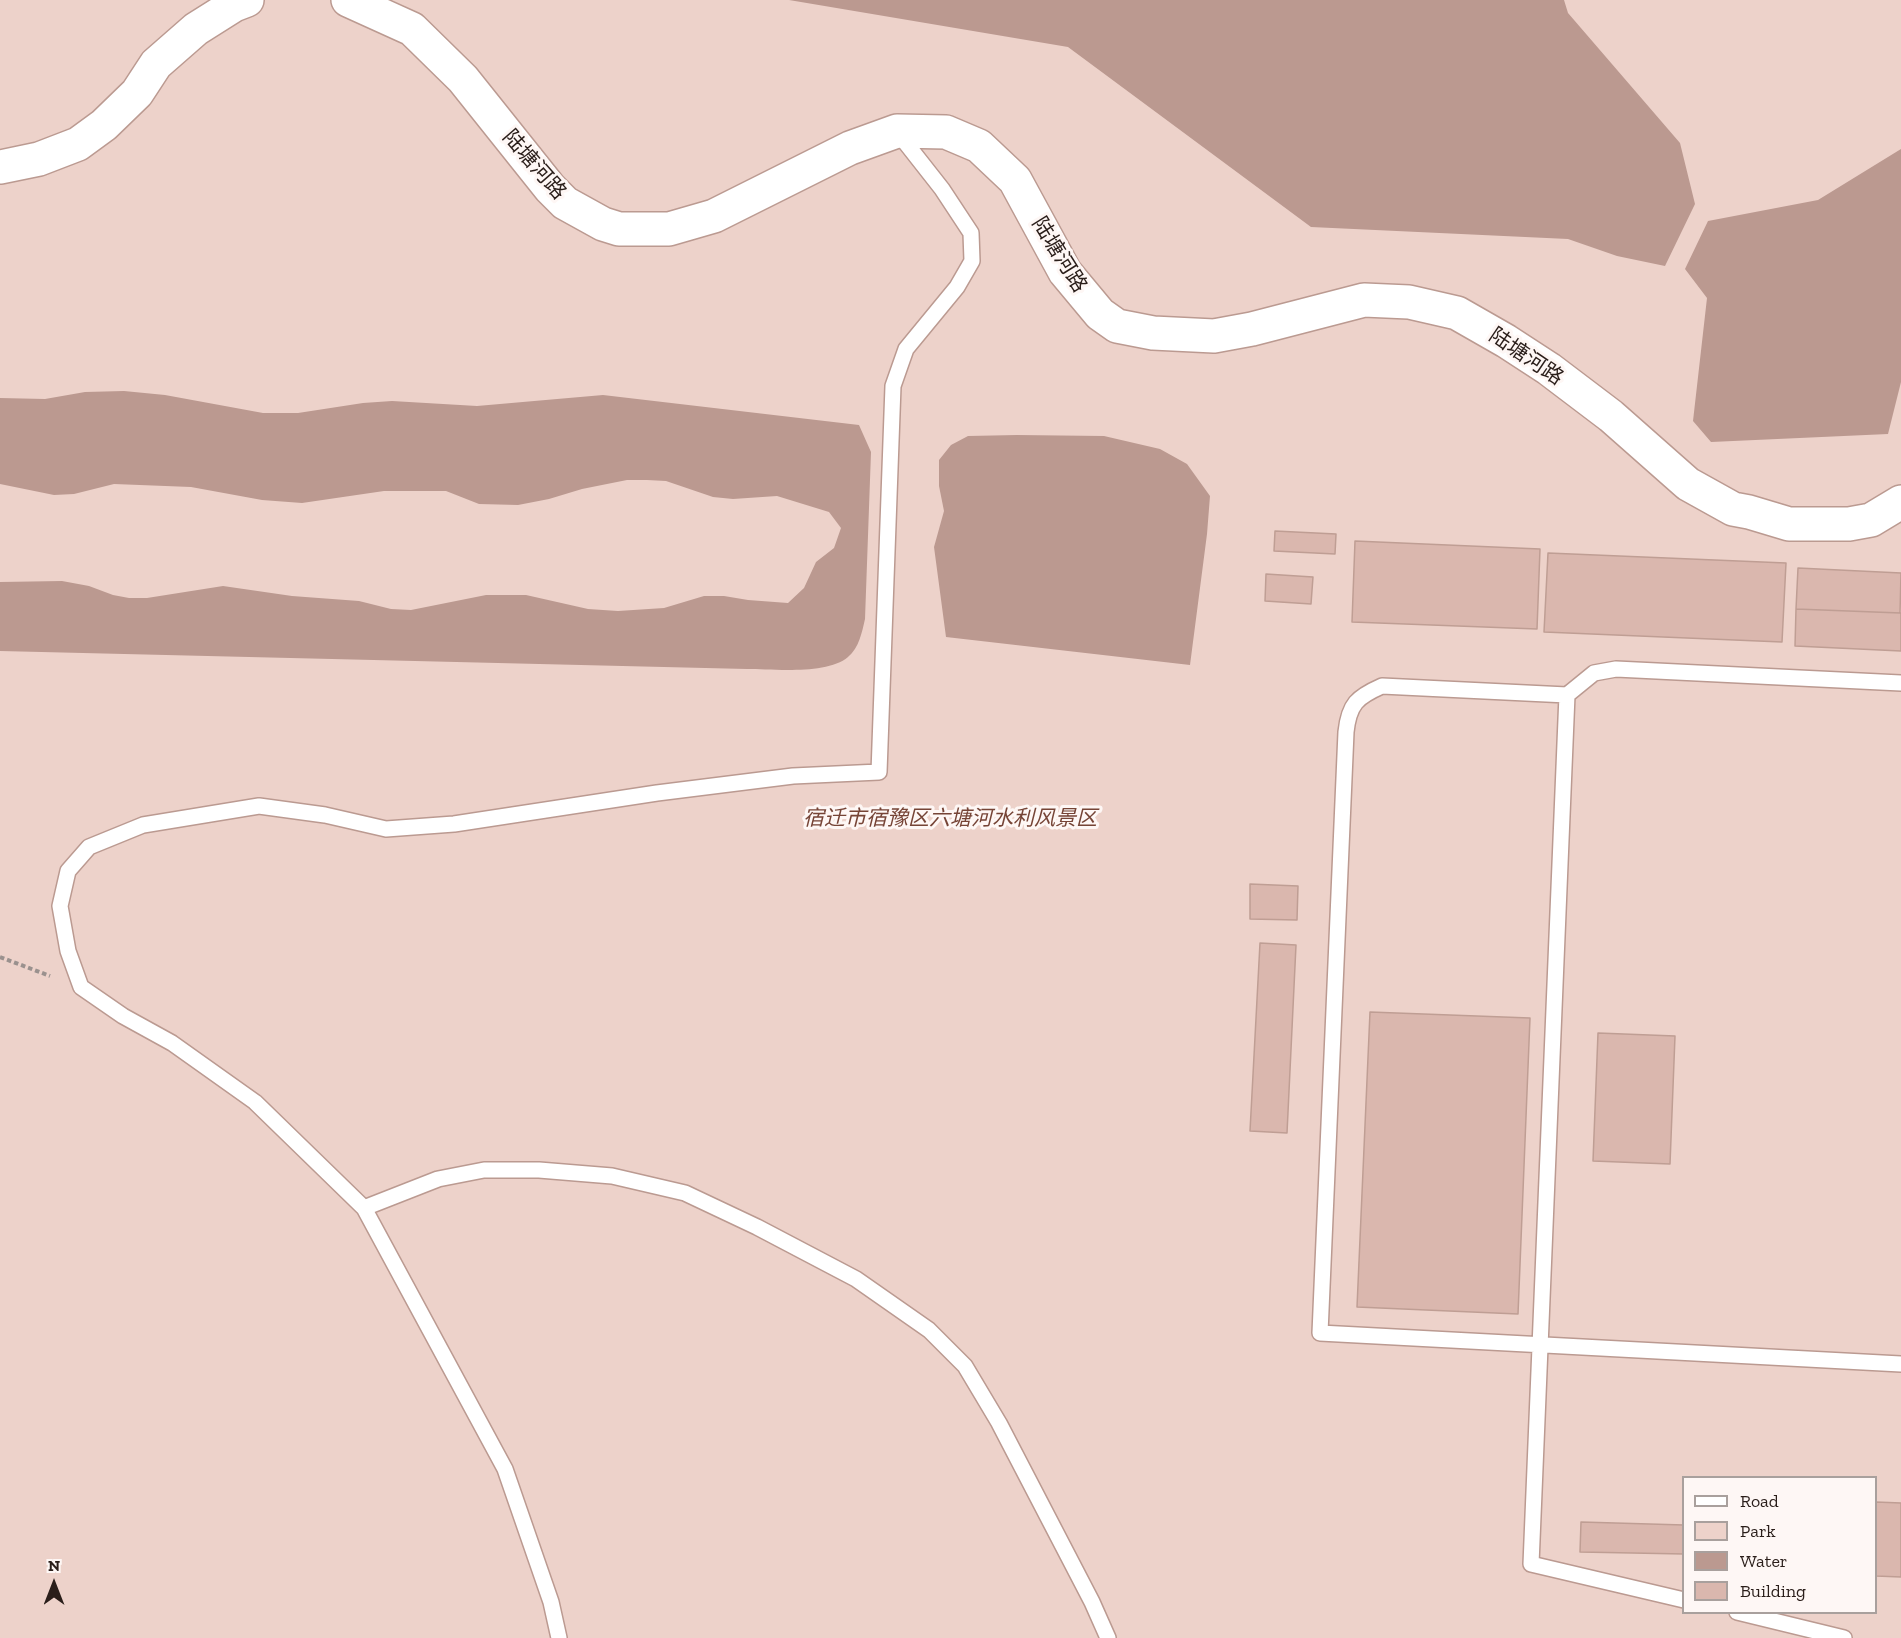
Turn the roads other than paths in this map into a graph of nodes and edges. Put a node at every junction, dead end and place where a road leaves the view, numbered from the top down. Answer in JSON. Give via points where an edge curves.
{"nodes":[{"id":1,"x":247,"y":0,"type":"edge"},
{"id":2,"x":348,"y":0,"type":"edge"},
{"id":3,"x":897,"y":131,"type":"junction"},
{"id":4,"x":0,"y":167,"type":"edge"},
{"id":5,"x":1901,"y":502,"type":"edge"},
{"id":6,"x":1901,"y":683,"type":"edge"},
{"id":7,"x":1567,"y":695,"type":"junction"},
{"id":8,"x":364,"y":1208,"type":"junction"},
{"id":9,"x":1540,"y":1346,"type":"junction"},
{"id":10,"x":1901,"y":1364,"type":"edge"},
{"id":11,"x":1682,"y":1600,"type":"edge"},
{"id":12,"x":1745,"y":1614,"type":"edge"},
{"id":13,"x":559,"y":1638,"type":"edge"},
{"id":14,"x":1108,"y":1638,"type":"edge"},
{"id":15,"x":1844,"y":1638,"type":"edge"}],
"edges":[{"from":1,"to":4,"type":"street","via":[[196,29],[156,64],[137,93],[78,144],[39,159]]},
{"from":2,"to":3,"type":"street","name":"陆塘河路","via":[[412,29],[463,79],[565,203],[619,229],[669,229],[714,216],[850,148]]},
{"from":3,"to":5,"type":"street","name":"陆塘河路","via":[[946,132],[979,146],[1015,180],[1065,272],[1100,314],[1117,326],[1161,334],[1214,336],[1365,300],[1409,302],[1457,313],[1506,341],[1611,416],[1688,484],[1733,509],[1789,524],[1849,524],[1871,520]]},
{"from":3,"to":8,"type":"lane","via":[[971,233],[972,261],[957,287],[906,349],[893,386],[879,772],[793,776],[454,824],[386,829],[259,806],[143,825],[89,848],[68,871],[60,906],[68,951],[81,987],[172,1043],[255,1102]]},
{"from":6,"to":7,"type":"lane","via":[[1616,669],[1594,673]]},
{"from":7,"to":9,"type":"lane"},
{"from":7,"to":9,"type":"lane","via":[[1382,686],[1352,705],[1346,732],[1320,1333]]},
{"from":8,"to":13,"type":"lane","via":[[505,1469],[551,1602]]},
{"from":8,"to":14,"type":"lane","via":[[438,1179],[484,1170],[612,1176],[686,1193],[856,1279],[929,1330],[965,1366],[1021,1465]]},
{"from":9,"to":10,"type":"lane"},
{"from":9,"to":11,"type":"lane","via":[[1531,1564]]},
{"from":12,"to":15,"type":"lane"}]}
